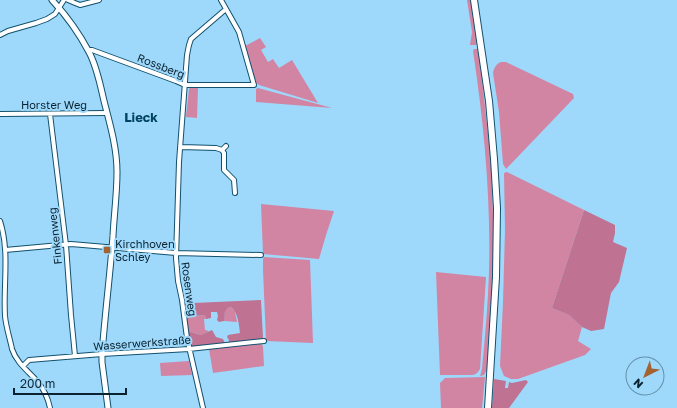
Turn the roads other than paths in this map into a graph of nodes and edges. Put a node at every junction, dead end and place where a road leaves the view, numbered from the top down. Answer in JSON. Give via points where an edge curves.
{"nodes":[{"id":1,"x":52,"y":0,"type":"edge"},
{"id":2,"x":64,"y":0,"type":"edge"},
{"id":3,"x":99,"y":0,"type":"edge"},
{"id":4,"x":221,"y":0,"type":"edge"},
{"id":5,"x":474,"y":0,"type":"edge"},
{"id":6,"x":70,"y":1,"type":"edge"},
{"id":7,"x":59,"y":8,"type":"junction"},
{"id":8,"x":226,"y":9,"type":"junction"},
{"id":9,"x":1,"y":33,"type":"edge"},
{"id":10,"x":88,"y":50,"type":"junction"},
{"id":11,"x":185,"y":85,"type":"junction"},
{"id":12,"x":107,"y":113,"type":"junction"},
{"id":13,"x":0,"y":114,"type":"edge"},
{"id":14,"x":50,"y":114,"type":"junction"},
{"id":15,"x":226,"y":146,"type":"dead end"},
{"id":16,"x":181,"y":147,"type":"junction"},
{"id":17,"x":222,"y":150,"type":"junction"},
{"id":18,"x":235,"y":193,"type":"dead end"},
{"id":19,"x":0,"y":221,"type":"edge"},
{"id":20,"x":66,"y":245,"type":"junction"},
{"id":21,"x":112,"y":248,"type":"junction"},
{"id":22,"x":5,"y":250,"type":"junction"},
{"id":23,"x":176,"y":253,"type":"junction"},
{"id":24,"x":261,"y":255,"type":"dead end"},
{"id":25,"x":2,"y":307,"type":"edge"},
{"id":26,"x":264,"y":342,"type":"dead end"},
{"id":27,"x":189,"y":349,"type":"junction"},
{"id":28,"x":102,"y":354,"type":"junction"},
{"id":29,"x":75,"y":356,"type":"junction"},
{"id":30,"x":22,"y":366,"type":"junction"},
{"id":31,"x":50,"y":408,"type":"edge"},
{"id":32,"x":108,"y":408,"type":"edge"},
{"id":33,"x":202,"y":408,"type":"edge"},
{"id":34,"x":488,"y":408,"type":"edge"}],
"edges":[{"from":1,"to":7,"type":"street"},
{"from":2,"to":7,"type":"street"},
{"from":3,"to":6,"type":"street","via":[[80,5]]},
{"from":4,"to":8,"type":"street"},
{"from":5,"to":34,"type":"main road","via":[[489,101],[497,208],[496,277]]},
{"from":7,"to":9,"type":"street","via":[[47,19]]},
{"from":7,"to":10,"type":"street"},
{"from":8,"to":11,"type":"street","name":"Rosenweg","via":[[191,39]]},
{"from":8,"to":11,"type":"street","name":"Rossberg","via":[[239,32],[254,85]]},
{"from":10,"to":11,"type":"street","name":"Rossberg"},
{"from":10,"to":12,"type":"street","via":[[98,76]]},
{"from":11,"to":16,"type":"street","name":"Rosenweg"},
{"from":12,"to":14,"type":"street","name":"Horster Weg"},
{"from":12,"to":21,"type":"street","via":[[117,170]]},
{"from":13,"to":14,"type":"street","name":"Horster Weg"},
{"from":14,"to":20,"type":"street","name":"Finkenweg"},
{"from":15,"to":17,"type":"street"},
{"from":16,"to":17,"type":"street"},
{"from":16,"to":23,"type":"street","name":"Rosenweg"},
{"from":17,"to":18,"type":"street","via":[[224,170],[234,180]]},
{"from":19,"to":22,"type":"street"},
{"from":20,"to":21,"type":"street"},
{"from":20,"to":22,"type":"street"},
{"from":20,"to":29,"type":"street","name":"Finkenweg"},
{"from":21,"to":23,"type":"street"},
{"from":21,"to":28,"type":"street"},
{"from":22,"to":25,"type":"street"},
{"from":23,"to":24,"type":"street"},
{"from":23,"to":27,"type":"street","name":"Rosenweg"},
{"from":25,"to":30,"type":"street","via":[[13,352]]},
{"from":26,"to":27,"type":"street","name":"Wasserwerkstraße"},
{"from":27,"to":28,"type":"street","name":"Wasserwerkstraße"},
{"from":27,"to":33,"type":"street","name":"Rosenweg"},
{"from":28,"to":29,"type":"street","name":"Wasserwerkstraße"},
{"from":28,"to":32,"type":"street"},
{"from":29,"to":30,"type":"street","name":"Wasserwerkstraße","via":[[28,360]]},
{"from":30,"to":31,"type":"street","via":[[44,390]]}]}
